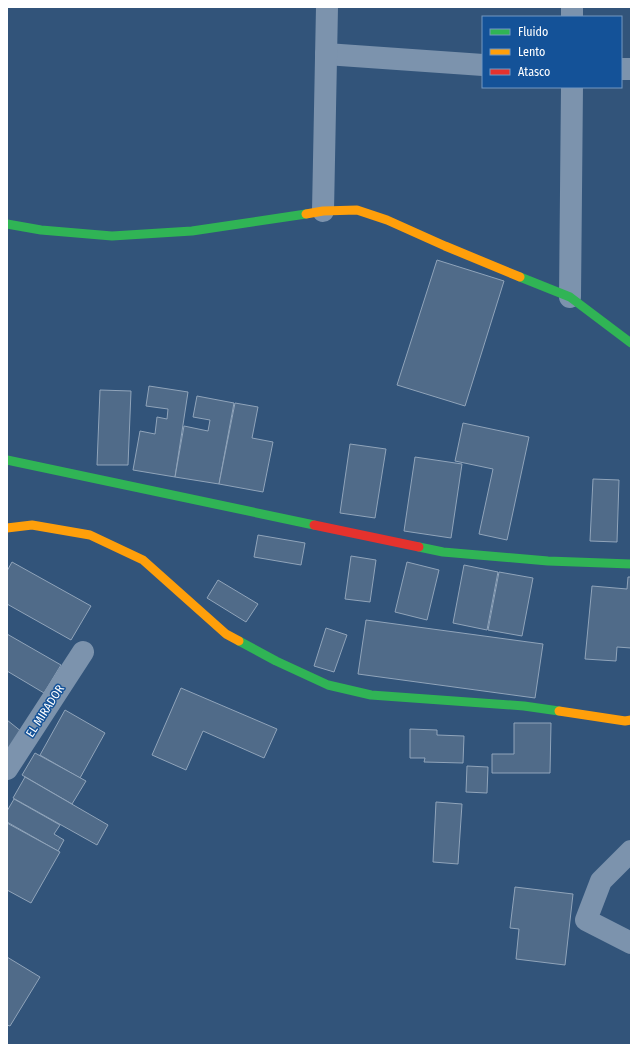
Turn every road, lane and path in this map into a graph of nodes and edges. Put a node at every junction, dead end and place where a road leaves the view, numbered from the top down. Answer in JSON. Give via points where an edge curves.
{"nodes":[{"id":1,"x":327,"y":7,"type":"edge"},
{"id":2,"x":326,"y":54,"type":"junction"},
{"id":3,"x":482,"y":65,"type":"edge"},
{"id":4,"x":572,"y":88,"type":"edge"},
{"id":5,"x":323,"y":211,"type":"junction"},
{"id":6,"x":7,"y":224,"type":"edge"},
{"id":7,"x":570,"y":297,"type":"junction"},
{"id":8,"x":631,"y":343,"type":"edge"},
{"id":9,"x":7,"y":460,"type":"edge"},
{"id":10,"x":7,"y":528,"type":"edge"},
{"id":11,"x":631,"y":564,"type":"edge"},
{"id":12,"x":83,"y":652,"type":"dead end"},
{"id":13,"x":631,"y":720,"type":"edge"},
{"id":14,"x":7,"y":769,"type":"edge"},
{"id":15,"x":631,"y":851,"type":"edge"},
{"id":16,"x":631,"y":943,"type":"edge"}],
"edges":[{"from":1,"to":2,"type":"street"},
{"from":2,"to":3,"type":"street"},
{"from":2,"to":5,"type":"street"},
{"from":4,"to":7,"type":"street"},
{"from":5,"to":6,"type":"street","via":[[192,231],[112,236],[41,230]]},
{"from":5,"to":7,"type":"street","via":[[357,210],[387,220]]},
{"from":7,"to":8,"type":"street"},
{"from":9,"to":11,"type":"street","via":[[443,552],[548,561]]},
{"from":10,"to":13,"type":"street","via":[[32,525],[90,535],[143,560],[226,634],[328,685],[371,694],[524,706]]},
{"from":12,"to":14,"type":"street","name":"EL MIRADOR"},
{"from":15,"to":16,"type":"street","via":[[601,880],[586,920]]}]}
